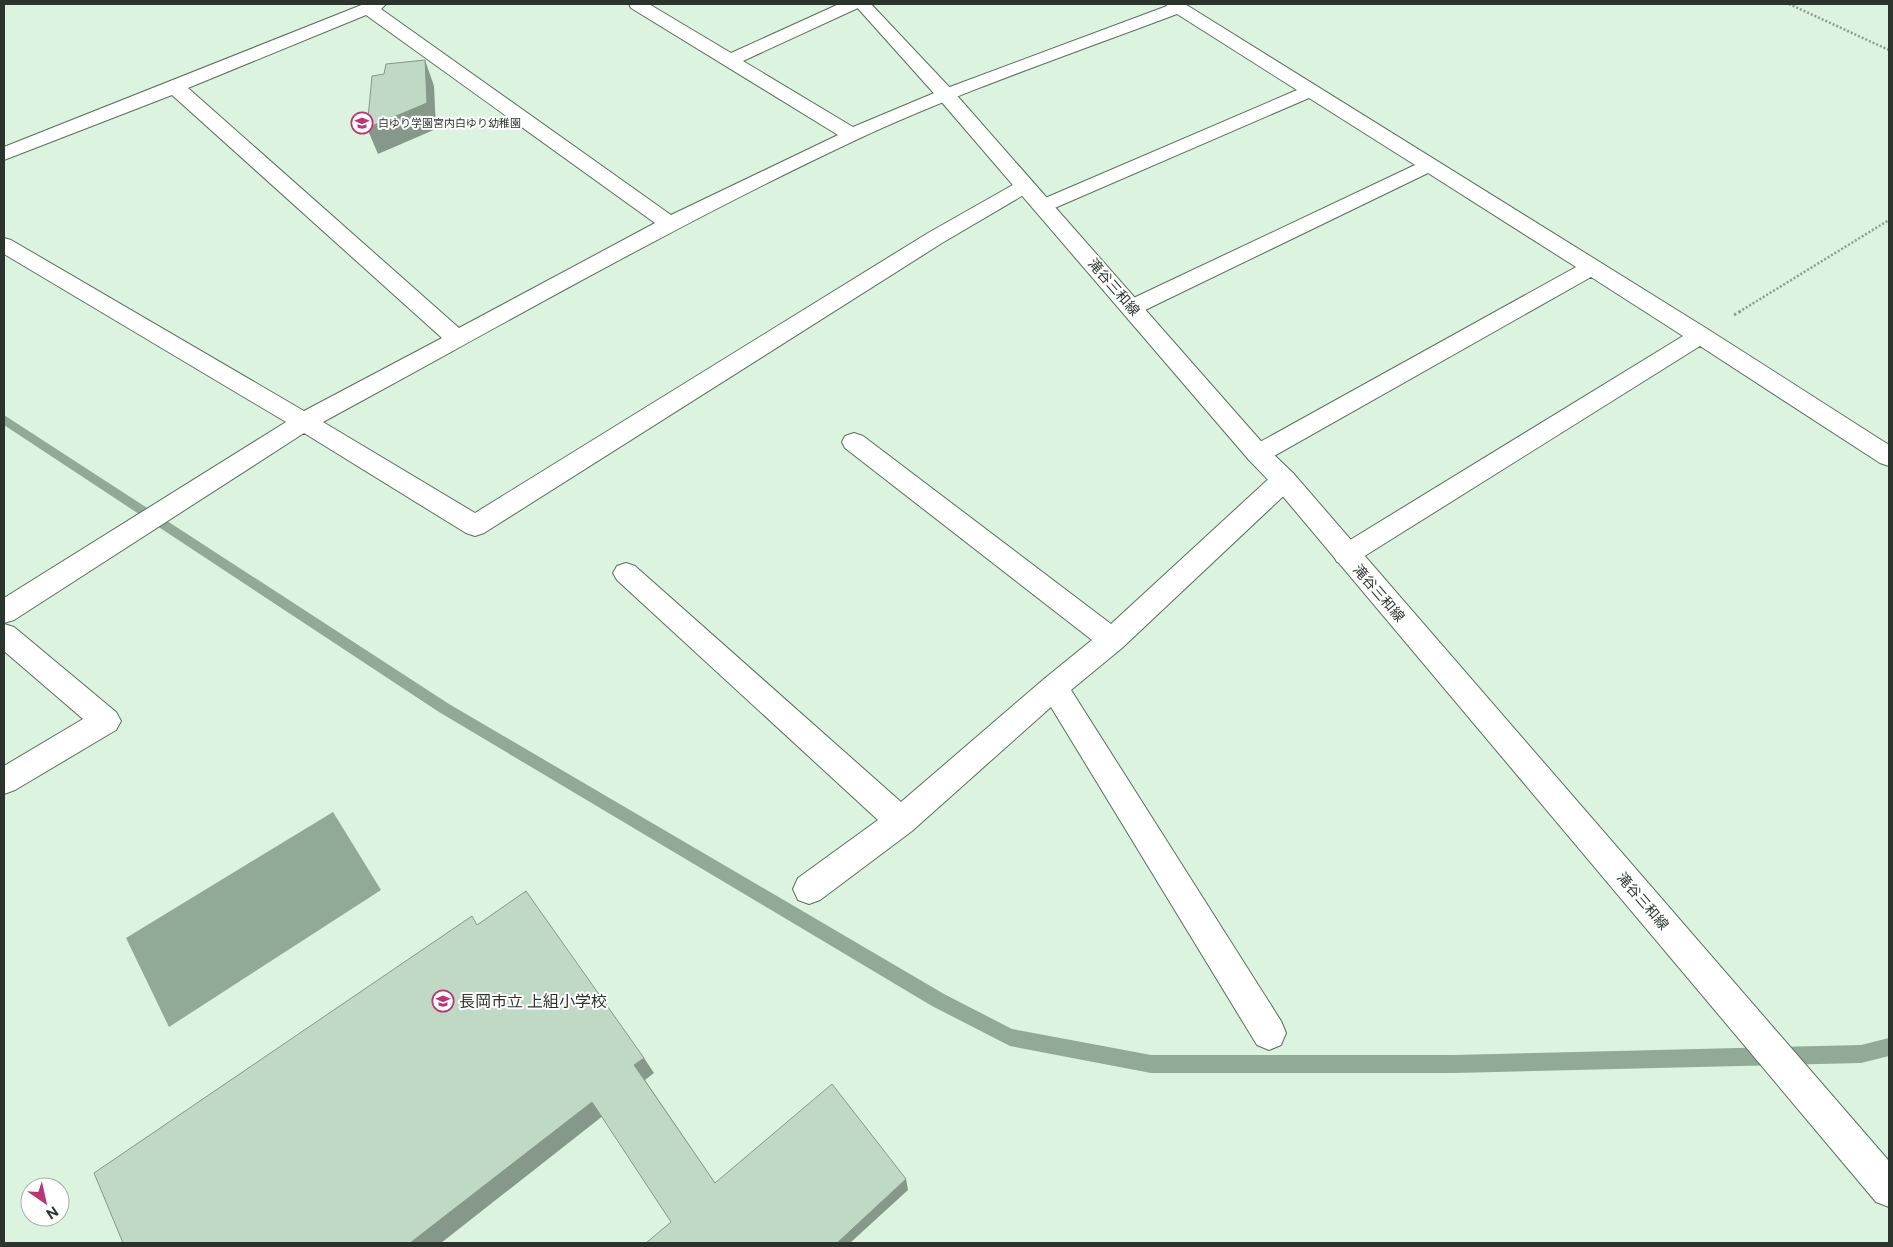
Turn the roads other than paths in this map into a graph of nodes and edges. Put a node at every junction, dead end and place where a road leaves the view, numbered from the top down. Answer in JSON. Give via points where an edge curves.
{"nodes":[{"id":1,"x":637,"y":4,"type":"edge"},
{"id":2,"x":852,"y":4,"type":"edge"},
{"id":3,"x":862,"y":4,"type":"edge"},
{"id":4,"x":1176,"y":5,"type":"edge"},
{"id":5,"x":373,"y":6,"type":"edge"},
{"id":6,"x":731,"y":60,"type":"junction"},
{"id":7,"x":175,"y":87,"type":"junction"},
{"id":8,"x":1310,"y":91,"type":"junction"},
{"id":9,"x":946,"y":95,"type":"junction"},
{"id":10,"x":852,"y":136,"type":"junction"},
{"id":11,"x":4,"y":154,"type":"edge"},
{"id":12,"x":1428,"y":166,"type":"junction"},
{"id":13,"x":1025,"y":186,"type":"junction"},
{"id":14,"x":1043,"y":206,"type":"junction"},
{"id":15,"x":670,"y":224,"type":"junction"},
{"id":16,"x":4,"y":245,"type":"edge"},
{"id":17,"x":1591,"y":268,"type":"junction"},
{"id":18,"x":1132,"y":307,"type":"junction"},
{"id":19,"x":1701,"y":336,"type":"junction"},
{"id":20,"x":458,"y":339,"type":"junction"},
{"id":21,"x":304,"y":422,"type":"junction"},
{"id":22,"x":854,"y":442,"type":"dead end"},
{"id":23,"x":1258,"y":454,"type":"junction"},
{"id":24,"x":1889,"y":458,"type":"edge"},
{"id":25,"x":1284,"y":480,"type":"junction"},
{"id":26,"x":1346,"y":555,"type":"junction"},
{"id":27,"x":626,"y":573,"type":"dead end"},
{"id":28,"x":4,"y":612,"type":"edge"},
{"id":29,"x":4,"y":635,"type":"edge"},
{"id":30,"x":1112,"y":640,"type":"junction"},
{"id":31,"x":1054,"y":687,"type":"junction"},
{"id":32,"x":4,"y":781,"type":"edge"},
{"id":33,"x":901,"y":821,"type":"junction"},
{"id":34,"x":809,"y":889,"type":"dead end"},
{"id":35,"x":1268,"y":1033,"type":"dead end"},
{"id":36,"x":1889,"y":1189,"type":"edge"}],
"edges":[{"from":1,"to":6,"type":"street"},
{"from":2,"to":6,"type":"street"},
{"from":3,"to":9,"type":"street","name":"滝谷三和線"},
{"from":4,"to":8,"type":"street"},
{"from":4,"to":9,"type":"street"},
{"from":5,"to":7,"type":"street"},
{"from":5,"to":15,"type":"street"},
{"from":6,"to":10,"type":"street"},
{"from":7,"to":11,"type":"street"},
{"from":7,"to":20,"type":"street"},
{"from":8,"to":12,"type":"street"},
{"from":8,"to":14,"type":"street"},
{"from":9,"to":10,"type":"street"},
{"from":9,"to":13,"type":"street","name":"滝谷三和線"},
{"from":10,"to":15,"type":"street"},
{"from":12,"to":17,"type":"street"},
{"from":12,"to":18,"type":"street"},
{"from":13,"to":14,"type":"street","name":"滝谷三和線"},
{"from":13,"to":21,"type":"street","via":[[935,238],[475,526]]},
{"from":14,"to":18,"type":"street","name":"滝谷三和線"},
{"from":15,"to":20,"type":"street"},
{"from":16,"to":21,"type":"street"},
{"from":17,"to":19,"type":"street"},
{"from":17,"to":23,"type":"street"},
{"from":18,"to":23,"type":"street","name":"滝谷三和線"},
{"from":19,"to":24,"type":"street"},
{"from":19,"to":26,"type":"street"},
{"from":20,"to":21,"type":"street"},
{"from":21,"to":28,"type":"street"},
{"from":22,"to":30,"type":"street"},
{"from":23,"to":25,"type":"street","name":"滝谷三和線"},
{"from":25,"to":26,"type":"street","name":"滝谷三和線"},
{"from":25,"to":30,"type":"street"},
{"from":26,"to":36,"type":"street","name":"滝谷三和線"},
{"from":27,"to":33,"type":"street"},
{"from":29,"to":32,"type":"street","via":[[106,721]]},
{"from":30,"to":31,"type":"street"},
{"from":31,"to":33,"type":"street"},
{"from":31,"to":35,"type":"street"},
{"from":33,"to":34,"type":"street"}]}
